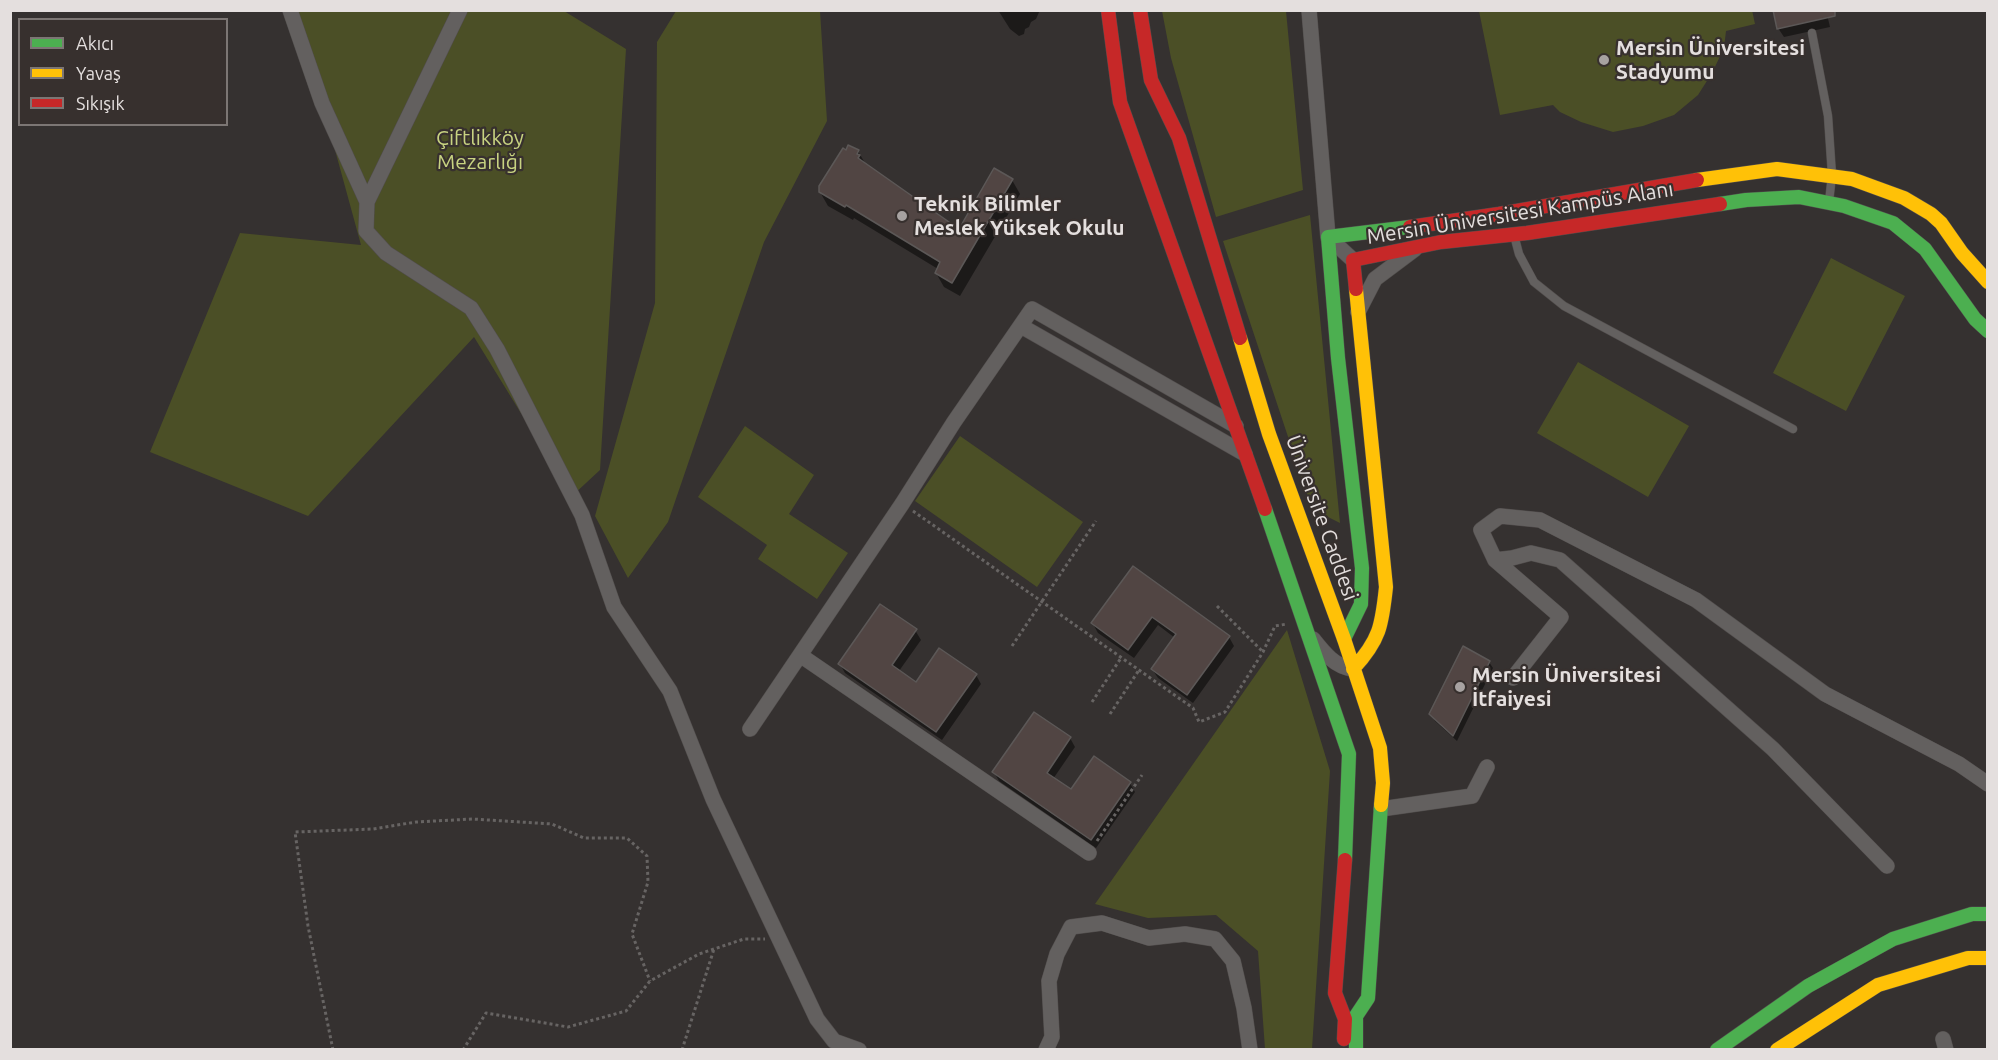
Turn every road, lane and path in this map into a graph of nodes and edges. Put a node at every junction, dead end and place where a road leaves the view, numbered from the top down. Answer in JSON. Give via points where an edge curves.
{"nodes":[{"id":1,"x":290,"y":10,"type":"edge"},
{"id":2,"x":460,"y":10,"type":"edge"},
{"id":3,"x":1108,"y":10,"type":"edge"},
{"id":4,"x":1140,"y":10,"type":"edge"},
{"id":5,"x":1310,"y":10,"type":"edge"},
{"id":6,"x":1812,"y":33,"type":"dead end"},
{"id":7,"x":1832,"y":175,"type":"junction"},
{"id":8,"x":367,"y":202,"type":"junction"},
{"id":9,"x":1829,"y":203,"type":"junction"},
{"id":10,"x":1506,"y":213,"type":"junction"},
{"id":11,"x":1514,"y":234,"type":"junction"},
{"id":12,"x":1328,"y":237,"type":"junction"},
{"id":13,"x":1419,"y":247,"type":"junction"},
{"id":14,"x":1353,"y":260,"type":"junction"},
{"id":15,"x":1988,"y":282,"type":"edge"},
{"id":16,"x":1358,"y":312,"type":"junction"},
{"id":17,"x":1021,"y":326,"type":"junction"},
{"id":18,"x":1988,"y":331,"type":"edge"},
{"id":19,"x":1236,"y":426,"type":"junction"},
{"id":20,"x":1793,"y":429,"type":"dead end"},
{"id":21,"x":1245,"y":454,"type":"junction"},
{"id":22,"x":902,"y":504,"type":"junction"},
{"id":23,"x":1096,"y":521,"type":"dead end"},
{"id":24,"x":1495,"y":560,"type":"junction"},
{"id":25,"x":1041,"y":601,"type":"junction"},
{"id":26,"x":1217,"y":606,"type":"dead end"},
{"id":27,"x":1305,"y":625,"type":"junction"},
{"id":28,"x":1344,"y":639,"type":"junction"},
{"id":29,"x":1012,"y":646,"type":"dead end"},
{"id":30,"x":1263,"y":652,"type":"junction"},
{"id":31,"x":800,"y":655,"type":"junction"},
{"id":32,"x":1121,"y":658,"type":"junction"},
{"id":33,"x":1333,"y":661,"type":"junction"},
{"id":34,"x":1353,"y":669,"type":"junction"},
{"id":35,"x":1139,"y":670,"type":"junction"},
{"id":36,"x":1513,"y":678,"type":"dead end"},
{"id":37,"x":1329,"y":694,"type":"junction"},
{"id":38,"x":1092,"y":702,"type":"dead end"},
{"id":39,"x":1110,"y":714,"type":"dead end"},
{"id":40,"x":750,"y":729,"type":"dead end"},
{"id":41,"x":1487,"y":767,"type":"dead end"},
{"id":42,"x":1142,"y":775,"type":"dead end"},
{"id":43,"x":1988,"y":784,"type":"edge"},
{"id":44,"x":1381,"y":809,"type":"junction"},
{"id":45,"x":1089,"y":852,"type":"joint"},
{"id":46,"x":1887,"y":866,"type":"dead end"},
{"id":47,"x":1988,"y":914,"type":"edge"},
{"id":48,"x":779,"y":939,"type":"junction"},
{"id":49,"x":714,"y":949,"type":"junction"},
{"id":50,"x":1988,"y":958,"type":"edge"},
{"id":51,"x":650,"y":981,"type":"junction"},
{"id":52,"x":333,"y":1050,"type":"edge"},
{"id":53,"x":463,"y":1050,"type":"edge"},
{"id":54,"x":682,"y":1050,"type":"edge"},
{"id":55,"x":859,"y":1050,"type":"edge"},
{"id":56,"x":1046,"y":1050,"type":"edge"},
{"id":57,"x":1250,"y":1050,"type":"edge"},
{"id":58,"x":1344,"y":1050,"type":"edge"},
{"id":59,"x":1356,"y":1050,"type":"edge"},
{"id":60,"x":1717,"y":1050,"type":"edge"},
{"id":61,"x":1777,"y":1050,"type":"edge"}],
"edges":[{"from":1,"to":8,"type":"street","via":[[322,103]]},
{"from":2,"to":8,"type":"street"},
{"from":3,"to":19,"type":"main road","via":[[1120,102]]},
{"from":4,"to":28,"type":"main road","name":"Üniversite Caddesi","via":[[1151,80],[1179,138],[1269,434]]},
{"from":5,"to":12,"type":"street"},
{"from":6,"to":7,"type":"lane","via":[[1828,116]]},
{"from":7,"to":9,"type":"lane"},
{"from":7,"to":10,"type":"main road","name":"Mersin Üniversitesi Kampüs Alanı","via":[[1777,169],[1678,182]]},
{"from":7,"to":15,"type":"main road","name":"Mersin Üniversitesi Kampüs Alanı","via":[[1904,198],[1931,214]]},
{"from":8,"to":48,"type":"street","via":[[366,231],[386,254],[471,308],[497,349],[582,515],[614,607],[670,691],[713,799]]},
{"from":9,"to":11,"type":"main road","name":"Mersin Üniversitesi Kampüs Alanı","via":[[1799,197],[1746,200]]},
{"from":9,"to":18,"type":"main road","name":"Mersin Üniversitesi Kampüs Alanı","via":[[1893,223],[1925,249]]},
{"from":10,"to":11,"type":"lane"},
{"from":10,"to":12,"type":"main road","name":"Mersin Üniversitesi Kampüs Alanı"},
{"from":11,"to":13,"type":"main road","name":"Mersin Üniversitesi Kampüs Alanı"},
{"from":11,"to":20,"type":"lane","via":[[1519,254],[1534,282],[1563,306]]},
{"from":12,"to":14,"type":"street"},
{"from":12,"to":28,"type":"main road","via":[[1362,568],[1361,604]]},
{"from":13,"to":14,"type":"main road","name":"Mersin Üniversitesi Kampüs Alanı"},
{"from":13,"to":16,"type":"street","via":[[1375,279]]},
{"from":14,"to":16,"type":"main road","name":"Mersin Üniversitesi Kampüs Alanı"},
{"from":16,"to":34,"type":"main road","name":"Mersin Üniversitesi Kampüs Alanı","via":[[1386,586],[1382,628],[1369,652]]},
{"from":17,"to":19,"type":"street","via":[[1032,309]]},
{"from":17,"to":21,"type":"street"},
{"from":17,"to":22,"type":"street"},
{"from":19,"to":21,"type":"main road"},
{"from":21,"to":27,"type":"main road"},
{"from":22,"to":25,"type":"path"},
{"from":22,"to":31,"type":"street"},
{"from":23,"to":25,"type":"path"},
{"from":24,"to":36,"type":"street","via":[[1561,617]]},
{"from":24,"to":43,"type":"street","via":[[1481,530],[1500,516],[1540,520],[1696,600],[1826,694],[1959,764]]},
{"from":24,"to":46,"type":"street","via":[[1531,553],[1560,560],[1773,749]]},
{"from":25,"to":29,"type":"path"},
{"from":25,"to":32,"type":"path"},
{"from":26,"to":30,"type":"path"},
{"from":27,"to":30,"type":"path","via":[[1275,626]]},
{"from":27,"to":33,"type":"street"},
{"from":27,"to":37,"type":"main road"},
{"from":28,"to":33,"type":"street"},
{"from":28,"to":34,"type":"main road","name":"Üniversite Caddesi"},
{"from":30,"to":35,"type":"path","via":[[1225,712],[1199,722],[1193,708]]},
{"from":31,"to":40,"type":"street"},
{"from":31,"to":45,"type":"street"},
{"from":32,"to":35,"type":"path"},
{"from":32,"to":38,"type":"path"},
{"from":33,"to":34,"type":"street"},
{"from":33,"to":37,"type":"street"},
{"from":34,"to":44,"type":"main road","name":"Üniversite Caddesi","via":[[1380,748]]},
{"from":35,"to":39,"type":"path"},
{"from":37,"to":58,"type":"main road","via":[[1349,754],[1335,993],[1344,1019]]},
{"from":41,"to":44,"type":"street","via":[[1472,796]]},
{"from":42,"to":45,"type":"path"},
{"from":44,"to":59,"type":"main road","name":"Üniversite Caddesi","via":[[1368,998],[1356,1016]]},
{"from":47,"to":60,"type":"main road","via":[[1972,914],[1893,939],[1808,986]]},
{"from":48,"to":49,"type":"path","via":[[744,939]]},
{"from":48,"to":55,"type":"street","via":[[817,1019],[834,1041]]},
{"from":49,"to":51,"type":"path"},
{"from":49,"to":54,"type":"path"},
{"from":50,"to":61,"type":"main road","via":[[1968,958],[1878,985]]},
{"from":51,"to":52,"type":"path","via":[[632,934],[648,882],[647,856],[627,838],[584,838],[552,824],[472,819],[295,832],[308,926]]},
{"from":51,"to":53,"type":"path","via":[[626,1011],[568,1027],[486,1013]]},
{"from":56,"to":57,"type":"street","via":[[1052,1037],[1049,981],[1057,954],[1071,927],[1102,923],[1149,938],[1185,934],[1215,939],[1233,961]]}]}
